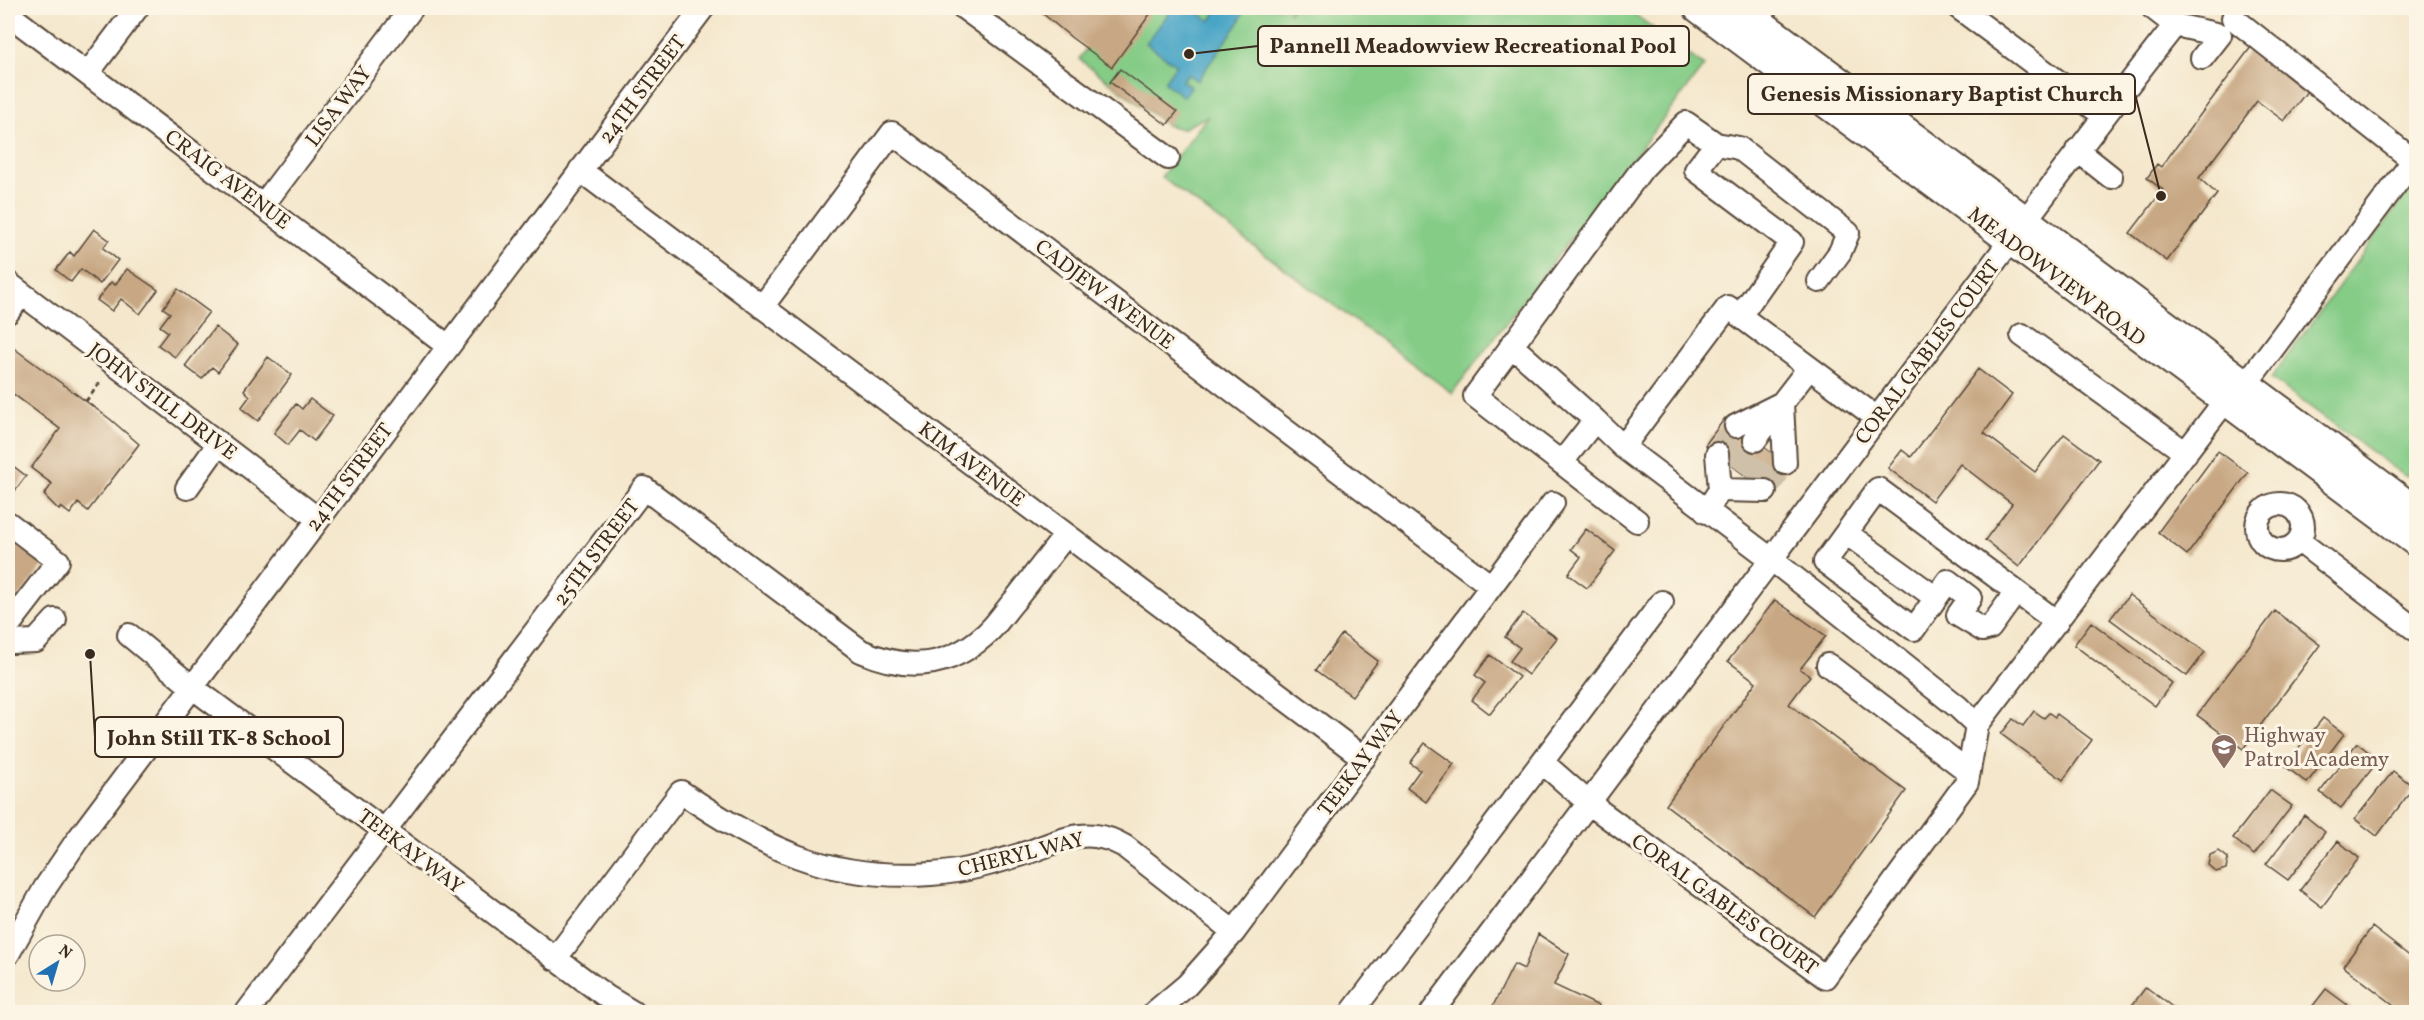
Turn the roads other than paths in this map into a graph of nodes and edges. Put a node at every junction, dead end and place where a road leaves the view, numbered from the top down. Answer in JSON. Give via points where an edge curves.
{"nodes":[{"id":1,"x":137,"y":8,"type":"edge"},
{"id":2,"x":412,"y":8,"type":"edge"},
{"id":3,"x":703,"y":8,"type":"edge"},
{"id":4,"x":963,"y":8,"type":"edge"},
{"id":5,"x":1698,"y":8,"type":"edge"},
{"id":6,"x":1742,"y":8,"type":"edge"},
{"id":7,"x":1959,"y":8,"type":"edge"},
{"id":8,"x":2153,"y":8,"type":"edge"},
{"id":9,"x":8,"y":14,"type":"edge"},
{"id":10,"x":2232,"y":18,"type":"dead end"},
{"id":11,"x":2175,"y":25,"type":"junction"},
{"id":12,"x":2202,"y":58,"type":"dead end"},
{"id":13,"x":88,"y":73,"type":"junction"},
{"id":14,"x":2103,"y":115,"type":"junction"},
{"id":15,"x":1716,"y":144,"type":"junction"},
{"id":16,"x":2077,"y":150,"type":"junction"},
{"id":17,"x":1168,"y":158,"type":"dead end"},
{"id":18,"x":2415,"y":159,"type":"edge"},
{"id":19,"x":580,"y":170,"type":"junction"},
{"id":20,"x":2111,"y":177,"type":"dead end"},
{"id":21,"x":263,"y":205,"type":"junction"},
{"id":22,"x":2018,"y":231,"type":"junction"},
{"id":23,"x":1819,"y":281,"type":"dead end"},
{"id":24,"x":15,"y":288,"type":"edge"},
{"id":25,"x":762,"y":307,"type":"junction"},
{"id":26,"x":8,"y":312,"type":"edge"},
{"id":27,"x":1740,"y":316,"type":"junction"},
{"id":28,"x":2022,"y":335,"type":"dead end"},
{"id":29,"x":1511,"y":345,"type":"junction"},
{"id":30,"x":448,"y":346,"type":"junction"},
{"id":31,"x":1809,"y":368,"type":"junction"},
{"id":32,"x":2236,"y":393,"type":"junction"},
{"id":33,"x":1782,"y":403,"type":"junction"},
{"id":34,"x":1877,"y":418,"type":"junction"},
{"id":35,"x":1595,"y":420,"type":"junction"},
{"id":36,"x":1736,"y":426,"type":"tunnel mouth"},
{"id":37,"x":219,"y":443,"type":"junction"},
{"id":38,"x":1623,"y":447,"type":"junction"},
{"id":39,"x":2186,"y":453,"type":"junction"},
{"id":40,"x":1717,"y":454,"type":"tunnel mouth"},
{"id":41,"x":1562,"y":462,"type":"junction"},
{"id":42,"x":187,"y":488,"type":"dead end"},
{"id":43,"x":1720,"y":490,"type":"junction"},
{"id":44,"x":1553,"y":503,"type":"dead end"},
{"id":45,"x":2416,"y":511,"type":"edge"},
{"id":46,"x":1706,"y":512,"type":"junction"},
{"id":47,"x":318,"y":519,"type":"junction"},
{"id":48,"x":1637,"y":521,"type":"dead end"},
{"id":49,"x":8,"y":523,"type":"edge"},
{"id":50,"x":1846,"y":533,"type":"junction"},
{"id":51,"x":1066,"y":535,"type":"junction"},
{"id":52,"x":2299,"y":541,"type":"dead end"},
{"id":53,"x":2416,"y":542,"type":"edge"},
{"id":54,"x":1966,"y":555,"type":"junction"},
{"id":55,"x":1770,"y":559,"type":"junction"},
{"id":56,"x":1491,"y":586,"type":"junction"},
{"id":57,"x":1942,"y":590,"type":"junction"},
{"id":58,"x":2016,"y":592,"type":"junction"},
{"id":59,"x":1662,"y":602,"type":"dead end"},
{"id":60,"x":55,"y":620,"type":"dead end"},
{"id":61,"x":2057,"y":622,"type":"junction"},
{"id":62,"x":8,"y":627,"type":"edge"},
{"id":63,"x":2416,"y":630,"type":"edge"},
{"id":64,"x":129,"y":635,"type":"dead end"},
{"id":65,"x":8,"y":640,"type":"edge"},
{"id":66,"x":1828,"y":665,"type":"dead end"},
{"id":67,"x":192,"y":687,"type":"junction"},
{"id":68,"x":1977,"y":725,"type":"junction"},
{"id":69,"x":1364,"y":758,"type":"junction"},
{"id":70,"x":1542,"y":762,"type":"junction"},
{"id":71,"x":1969,"y":772,"type":"junction"},
{"id":72,"x":1590,"y":804,"type":"junction"},
{"id":73,"x":384,"y":831,"type":"junction"},
{"id":74,"x":1234,"y":932,"type":"junction"},
{"id":75,"x":8,"y":954,"type":"edge"},
{"id":76,"x":555,"y":959,"type":"junction"},
{"id":77,"x":258,"y":1008,"type":"edge"},
{"id":78,"x":632,"y":1012,"type":"edge"},
{"id":79,"x":1155,"y":1012,"type":"edge"},
{"id":80,"x":1352,"y":1012,"type":"edge"},
{"id":81,"x":1432,"y":1012,"type":"edge"}],
"edges":[{"from":1,"to":13,"type":"street"},
{"from":2,"to":21,"type":"street","name":"LISA WAY"},
{"from":3,"to":19,"type":"street","name":"24TH STREET"},
{"from":4,"to":17,"type":"street"},
{"from":5,"to":22,"type":"main road","name":"MEADOWVIEW ROAD"},
{"from":6,"to":22,"type":"main road","name":"MEADOWVIEW ROAD"},
{"from":7,"to":14,"type":"street"},
{"from":8,"to":11,"type":"street"},
{"from":9,"to":13,"type":"street","name":"CRAIG AVENUE"},
{"from":10,"to":18,"type":"street"},
{"from":11,"to":12,"type":"street","via":[[2220,35]]},
{"from":11,"to":14,"type":"street","name":"CORAL GABLES COURT"},
{"from":13,"to":21,"type":"street","name":"CRAIG AVENUE"},
{"from":14,"to":16,"type":"street","name":"CORAL GABLES COURT"},
{"from":15,"to":23,"type":"street","via":[[1739,148],[1848,233]]},
{"from":15,"to":27,"type":"street","via":[[1696,170],[1792,242]]},
{"from":15,"to":29,"type":"street","via":[[1686,123],[1642,169]]},
{"from":16,"to":20,"type":"street"},
{"from":16,"to":22,"type":"street","name":"CORAL GABLES COURT"},
{"from":18,"to":32,"type":"street"},
{"from":19,"to":25,"type":"street","name":"KIM AVENUE"},
{"from":19,"to":30,"type":"street","name":"24TH STREET"},
{"from":21,"to":30,"type":"street","name":"CRAIG AVENUE"},
{"from":22,"to":32,"type":"main road","name":"MEADOWVIEW ROAD"},
{"from":22,"to":34,"type":"street","name":"CORAL GABLES COURT"},
{"from":24,"to":26,"type":"street"},
{"from":24,"to":37,"type":"street","name":"JOHN STILL DRIVE"},
{"from":25,"to":51,"type":"street","name":"KIM AVENUE"},
{"from":25,"to":56,"type":"street","name":"CADJEW AVENUE","via":[[892,133]]},
{"from":27,"to":31,"type":"street"},
{"from":27,"to":38,"type":"street","via":[[1728,307]]},
{"from":28,"to":39,"type":"street"},
{"from":29,"to":35,"type":"street"},
{"from":29,"to":41,"type":"street","via":[[1475,396]]},
{"from":30,"to":47,"type":"street","name":"24TH STREET"},
{"from":31,"to":33,"type":"street"},
{"from":31,"to":34,"type":"street"},
{"from":32,"to":39,"type":"street"},
{"from":32,"to":45,"type":"main road","name":"MEADOWVIEW ROAD"},
{"from":32,"to":53,"type":"main road","name":"MEADOWVIEW ROAD"},
{"from":33,"to":33,"type":"street","via":[[1771,452]]},
{"from":33,"to":36,"type":"street"},
{"from":34,"to":55,"type":"street","name":"CORAL GABLES COURT"},
{"from":35,"to":38,"type":"street"},
{"from":35,"to":41,"type":"street"},
{"from":37,"to":42,"type":"street"},
{"from":37,"to":47,"type":"street","name":"JOHN STILL DRIVE"},
{"from":38,"to":46,"type":"street"},
{"from":39,"to":61,"type":"street"},
{"from":40,"to":43,"type":"street"},
{"from":41,"to":48,"type":"street"},
{"from":43,"to":43,"type":"street","via":[[1751,480]]},
{"from":43,"to":46,"type":"street"},
{"from":44,"to":56,"type":"street","name":"TEEKAY WAY"},
{"from":46,"to":55,"type":"street"},
{"from":47,"to":67,"type":"street","name":"24TH STREET"},
{"from":49,"to":62,"type":"street","via":[[58,561]]},
{"from":50,"to":54,"type":"street","via":[[1878,489]]},
{"from":50,"to":57,"type":"street"},
{"from":50,"to":57,"type":"street","via":[[1825,562],[1914,629]]},
{"from":51,"to":69,"type":"street","name":"KIM AVENUE"},
{"from":51,"to":73,"type":"street","name":"25TH STREET","via":[[987,634],[947,659],[906,665],[861,651],[644,488]]},
{"from":52,"to":63,"type":"street"},
{"from":54,"to":57,"type":"street"},
{"from":54,"to":58,"type":"street"},
{"from":55,"to":68,"type":"street"},
{"from":55,"to":72,"type":"street","name":"CORAL GABLES COURT"},
{"from":56,"to":69,"type":"street","name":"TEEKAY WAY"},
{"from":57,"to":58,"type":"street","via":[[1970,598],[1958,615],[1983,630],[1990,628]]},
{"from":58,"to":61,"type":"street"},
{"from":59,"to":70,"type":"street"},
{"from":60,"to":65,"type":"street","via":[[36,641]]},
{"from":61,"to":68,"type":"street"},
{"from":64,"to":67,"type":"street","name":"TEEKAY WAY"},
{"from":66,"to":71,"type":"street"},
{"from":67,"to":73,"type":"street","name":"TEEKAY WAY"},
{"from":67,"to":75,"type":"street","name":"24TH STREET","via":[[75,842]]},
{"from":68,"to":71,"type":"street","name":"CORAL GABLES COURT"},
{"from":69,"to":74,"type":"street","name":"TEEKAY WAY"},
{"from":70,"to":72,"type":"street"},
{"from":70,"to":80,"type":"street"},
{"from":71,"to":72,"type":"street","name":"CORAL GABLES COURT","via":[[1967,782],[1825,977]]},
{"from":72,"to":81,"type":"street"},
{"from":73,"to":76,"type":"street","name":"TEEKAY WAY"},
{"from":73,"to":77,"type":"street","name":"25TH STREET"},
{"from":74,"to":76,"type":"street","name":"CHERYL WAY","via":[[1110,838],[1077,836],[994,863],[932,874],[857,872],[769,846],[681,792]]},
{"from":74,"to":79,"type":"street","name":"TEEKAY WAY","via":[[1187,985]]},
{"from":76,"to":78,"type":"street","name":"TEEKAY WAY"}]}
